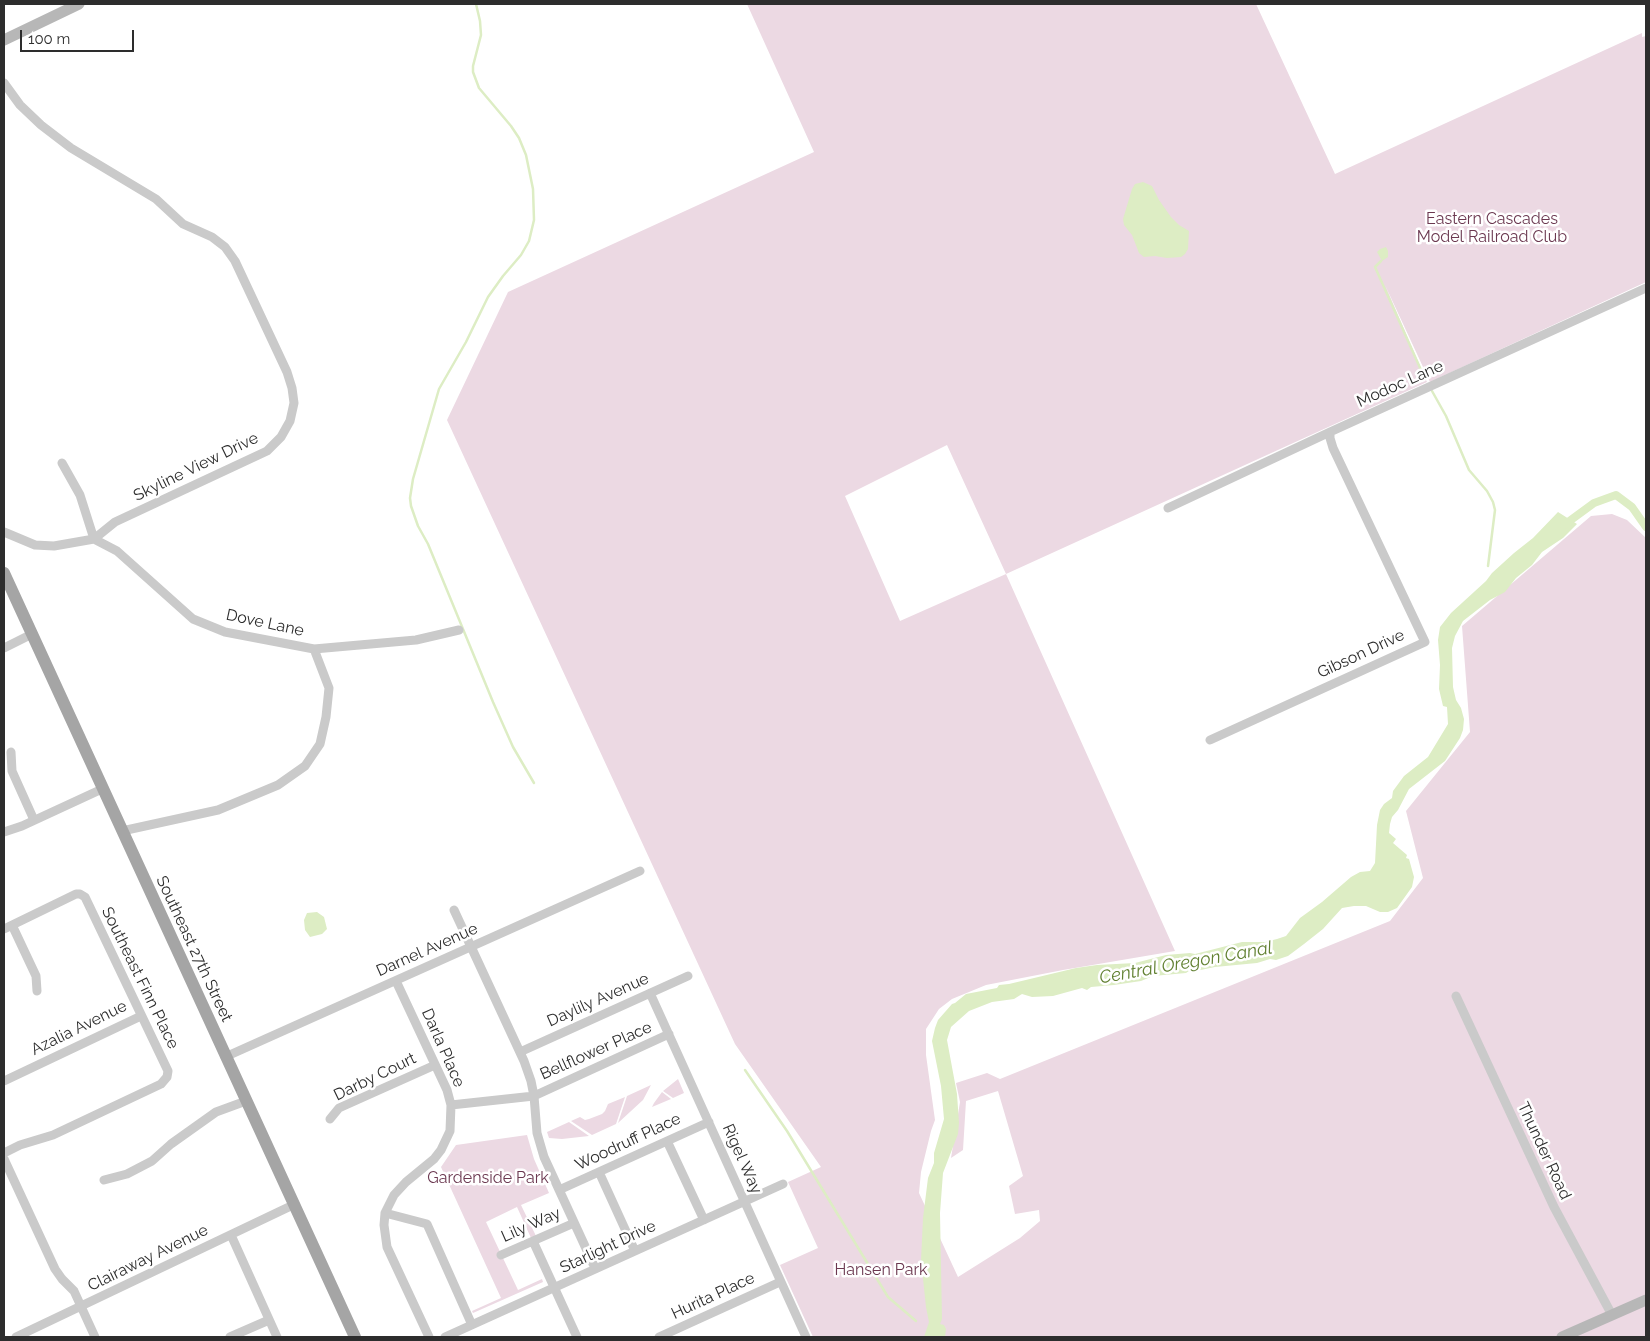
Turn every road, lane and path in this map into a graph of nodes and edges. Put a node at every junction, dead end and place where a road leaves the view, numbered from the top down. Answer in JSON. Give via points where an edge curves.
{"nodes":[{"id":1,"x":79,"y":4,"type":"edge"},
{"id":2,"x":4,"y":40,"type":"edge"},
{"id":3,"x":4,"y":83,"type":"edge"},
{"id":4,"x":1646,"y":288,"type":"edge"},
{"id":5,"x":1330,"y":432,"type":"junction"},
{"id":6,"x":62,"y":463,"type":"dead end"},
{"id":7,"x":1168,"y":508,"type":"dead end"},
{"id":8,"x":4,"y":532,"type":"edge"},
{"id":9,"x":94,"y":539,"type":"junction"},
{"id":10,"x":4,"y":576,"type":"edge"},
{"id":11,"x":459,"y":630,"type":"dead end"},
{"id":12,"x":32,"y":634,"type":"junction"},
{"id":13,"x":4,"y":648,"type":"edge"},
{"id":14,"x":314,"y":649,"type":"junction"},
{"id":15,"x":1210,"y":740,"type":"dead end"},
{"id":16,"x":11,"y":752,"type":"dead end"},
{"id":17,"x":102,"y":789,"type":"junction"},
{"id":18,"x":34,"y":820,"type":"junction"},
{"id":19,"x":122,"y":831,"type":"junction"},
{"id":20,"x":4,"y":832,"type":"edge"},
{"id":21,"x":640,"y":871,"type":"dead end"},
{"id":22,"x":454,"y":910,"type":"dead end"},
{"id":23,"x":8,"y":927,"type":"edge"},
{"id":24,"x":472,"y":947,"type":"junction"},
{"id":25,"x":688,"y":976,"type":"dead end"},
{"id":26,"x":396,"y":981,"type":"junction"},
{"id":27,"x":36,"y":991,"type":"dead end"},
{"id":28,"x":650,"y":994,"type":"junction"},
{"id":29,"x":1456,"y":996,"type":"dead end"},
{"id":30,"x":141,"y":1016,"type":"junction"},
{"id":31,"x":669,"y":1034,"type":"junction"},
{"id":32,"x":520,"y":1052,"type":"junction"},
{"id":33,"x":225,"y":1057,"type":"junction"},
{"id":34,"x":435,"y":1065,"type":"junction"},
{"id":35,"x":4,"y":1081,"type":"edge"},
{"id":36,"x":534,"y":1096,"type":"junction"},
{"id":37,"x":246,"y":1101,"type":"junction"},
{"id":38,"x":451,"y":1105,"type":"junction"},
{"id":39,"x":330,"y":1119,"type":"dead end"},
{"id":40,"x":709,"y":1122,"type":"junction"},
{"id":41,"x":667,"y":1141,"type":"junction"},
{"id":42,"x":4,"y":1153,"type":"edge"},
{"id":43,"x":4,"y":1159,"type":"edge"},
{"id":44,"x":599,"y":1172,"type":"junction"},
{"id":45,"x":104,"y":1180,"type":"dead end"},
{"id":46,"x":784,"y":1184,"type":"dead end"},
{"id":47,"x":559,"y":1190,"type":"junction"},
{"id":48,"x":745,"y":1202,"type":"junction"},
{"id":49,"x":293,"y":1205,"type":"junction"},
{"id":50,"x":385,"y":1213,"type":"junction"},
{"id":51,"x":704,"y":1220,"type":"junction"},
{"id":52,"x":574,"y":1223,"type":"junction"},
{"id":53,"x":231,"y":1235,"type":"junction"},
{"id":54,"x":533,"y":1241,"type":"junction"},
{"id":55,"x":635,"y":1251,"type":"junction"},
{"id":56,"x":501,"y":1256,"type":"dead end"},
{"id":57,"x":595,"y":1268,"type":"junction"},
{"id":58,"x":780,"y":1282,"type":"junction"},
{"id":59,"x":556,"y":1288,"type":"junction"},
{"id":60,"x":1646,"y":1300,"type":"edge"},
{"id":61,"x":81,"y":1307,"type":"junction"},
{"id":62,"x":1612,"y":1315,"type":"junction"},
{"id":63,"x":269,"y":1320,"type":"junction"},
{"id":64,"x":472,"y":1325,"type":"junction"},
{"id":65,"x":16,"y":1337,"type":"edge"},
{"id":66,"x":95,"y":1337,"type":"edge"},
{"id":67,"x":230,"y":1337,"type":"edge"},
{"id":68,"x":277,"y":1337,"type":"edge"},
{"id":69,"x":355,"y":1337,"type":"edge"},
{"id":70,"x":429,"y":1337,"type":"edge"},
{"id":71,"x":445,"y":1337,"type":"edge"},
{"id":72,"x":577,"y":1337,"type":"edge"},
{"id":73,"x":659,"y":1337,"type":"edge"},
{"id":74,"x":806,"y":1337,"type":"edge"},
{"id":75,"x":1562,"y":1337,"type":"edge"}],
"edges":[{"from":1,"to":2,"type":"street"},
{"from":3,"to":9,"type":"street","name":"Skyline View Drive","via":[[20,105],[71,148],[156,199],[183,224],[212,237],[225,247],[235,261],[292,388],[294,403],[290,421],[267,451],[115,522]]},
{"from":4,"to":5,"type":"street","name":"Modoc Lane"},
{"from":5,"to":7,"type":"street","name":"Modoc Lane"},
{"from":5,"to":15,"type":"street","name":"Gibson Drive","via":[[1333,448],[1425,642]]},
{"from":6,"to":9,"type":"street","via":[[80,495]]},
{"from":8,"to":9,"type":"street","name":"Skyline View Drive","via":[[35,545],[54,546]]},
{"from":9,"to":14,"type":"street","name":"Dove Lane","via":[[117,550],[193,619],[224,632]]},
{"from":10,"to":12,"type":"main road","name":"Southeast 27th Street"},
{"from":11,"to":14,"type":"street","name":"Dove Lane","via":[[416,640]]},
{"from":12,"to":13,"type":"street"},
{"from":12,"to":17,"type":"main road","name":"Southeast 27th Street"},
{"from":14,"to":19,"type":"street","via":[[329,688],[320,744],[305,766],[278,785],[218,810]]},
{"from":16,"to":18,"type":"street","via":[[12,771]]},
{"from":17,"to":18,"type":"street"},
{"from":17,"to":19,"type":"main road","name":"Southeast 27th Street"},
{"from":18,"to":20,"type":"street"},
{"from":19,"to":33,"type":"main road","name":"Southeast 27th Street"},
{"from":21,"to":24,"type":"street","name":"Darnel Avenue"},
{"from":22,"to":24,"type":"street"},
{"from":23,"to":27,"type":"street","via":[[36,976]]},
{"from":23,"to":30,"type":"street","name":"Southeast Finn Place","via":[[76,894],[85,897]]},
{"from":24,"to":26,"type":"street","name":"Darnel Avenue"},
{"from":24,"to":32,"type":"street"},
{"from":25,"to":28,"type":"street","name":"Daylily Avenue"},
{"from":26,"to":33,"type":"street","name":"Darnel Avenue"},
{"from":26,"to":34,"type":"street","name":"Darla Place"},
{"from":28,"to":31,"type":"street","name":"Rigel Way"},
{"from":28,"to":32,"type":"street","name":"Daylily Avenue"},
{"from":29,"to":62,"type":"street","name":"Thunder Road","via":[[1554,1207]]},
{"from":30,"to":35,"type":"street","name":"Azalia Avenue"},
{"from":30,"to":42,"type":"street","name":"Southeast Finn Place","via":[[168,1071],[162,1084],[53,1135]]},
{"from":31,"to":36,"type":"street","name":"Bellflower Place"},
{"from":31,"to":40,"type":"street","name":"Rigel Way"},
{"from":32,"to":36,"type":"street"},
{"from":33,"to":37,"type":"main road","name":"Southeast 27th Street"},
{"from":34,"to":38,"type":"street","name":"Darla Place"},
{"from":34,"to":39,"type":"street","name":"Darby Court","via":[[339,1108]]},
{"from":36,"to":38,"type":"street","name":"Bellflower Place"},
{"from":36,"to":47,"type":"street","via":[[538,1138]]},
{"from":37,"to":45,"type":"street","via":[[216,1112],[152,1161],[127,1174]]},
{"from":37,"to":49,"type":"main road","name":"Southeast 27th Street"},
{"from":38,"to":50,"type":"street","name":"Darla Place","via":[[450,1131],[441,1150],[400,1188]]},
{"from":40,"to":41,"type":"street","name":"Woodruff Place"},
{"from":40,"to":48,"type":"street","name":"Rigel Way"},
{"from":41,"to":44,"type":"street","name":"Woodruff Place"},
{"from":41,"to":51,"type":"street"},
{"from":43,"to":61,"type":"street","via":[[56,1269],[74,1291]]},
{"from":44,"to":47,"type":"street","name":"Woodruff Place"},
{"from":44,"to":55,"type":"street"},
{"from":46,"to":48,"type":"street","name":"Starlight Drive"},
{"from":47,"to":52,"type":"street"},
{"from":48,"to":51,"type":"street","name":"Starlight Drive"},
{"from":48,"to":58,"type":"street","name":"Rigel Way"},
{"from":49,"to":53,"type":"street","name":"Clairaway Avenue"},
{"from":49,"to":69,"type":"main road","name":"Southeast 27th Street"},
{"from":50,"to":64,"type":"street","via":[[427,1224]]},
{"from":50,"to":70,"type":"street","via":[[387,1247]]},
{"from":51,"to":55,"type":"street","name":"Starlight Drive"},
{"from":52,"to":54,"type":"street","name":"Lily Way"},
{"from":52,"to":57,"type":"street"},
{"from":53,"to":61,"type":"street","name":"Clairaway Avenue"},
{"from":53,"to":63,"type":"street"},
{"from":54,"to":56,"type":"street","name":"Lily Way"},
{"from":54,"to":59,"type":"street"},
{"from":55,"to":57,"type":"street","name":"Starlight Drive"},
{"from":57,"to":59,"type":"street","name":"Starlight Drive"},
{"from":58,"to":73,"type":"street","name":"Hurita Place"},
{"from":58,"to":74,"type":"street","name":"Rigel Way"},
{"from":59,"to":64,"type":"street","name":"Starlight Drive"},
{"from":59,"to":72,"type":"street"},
{"from":60,"to":62,"type":"street"},
{"from":61,"to":65,"type":"street","name":"Clairaway Avenue"},
{"from":61,"to":66,"type":"street"},
{"from":62,"to":75,"type":"street"},
{"from":63,"to":67,"type":"street"},
{"from":63,"to":68,"type":"street"},
{"from":64,"to":71,"type":"street","name":"Starlight Drive"}]}
